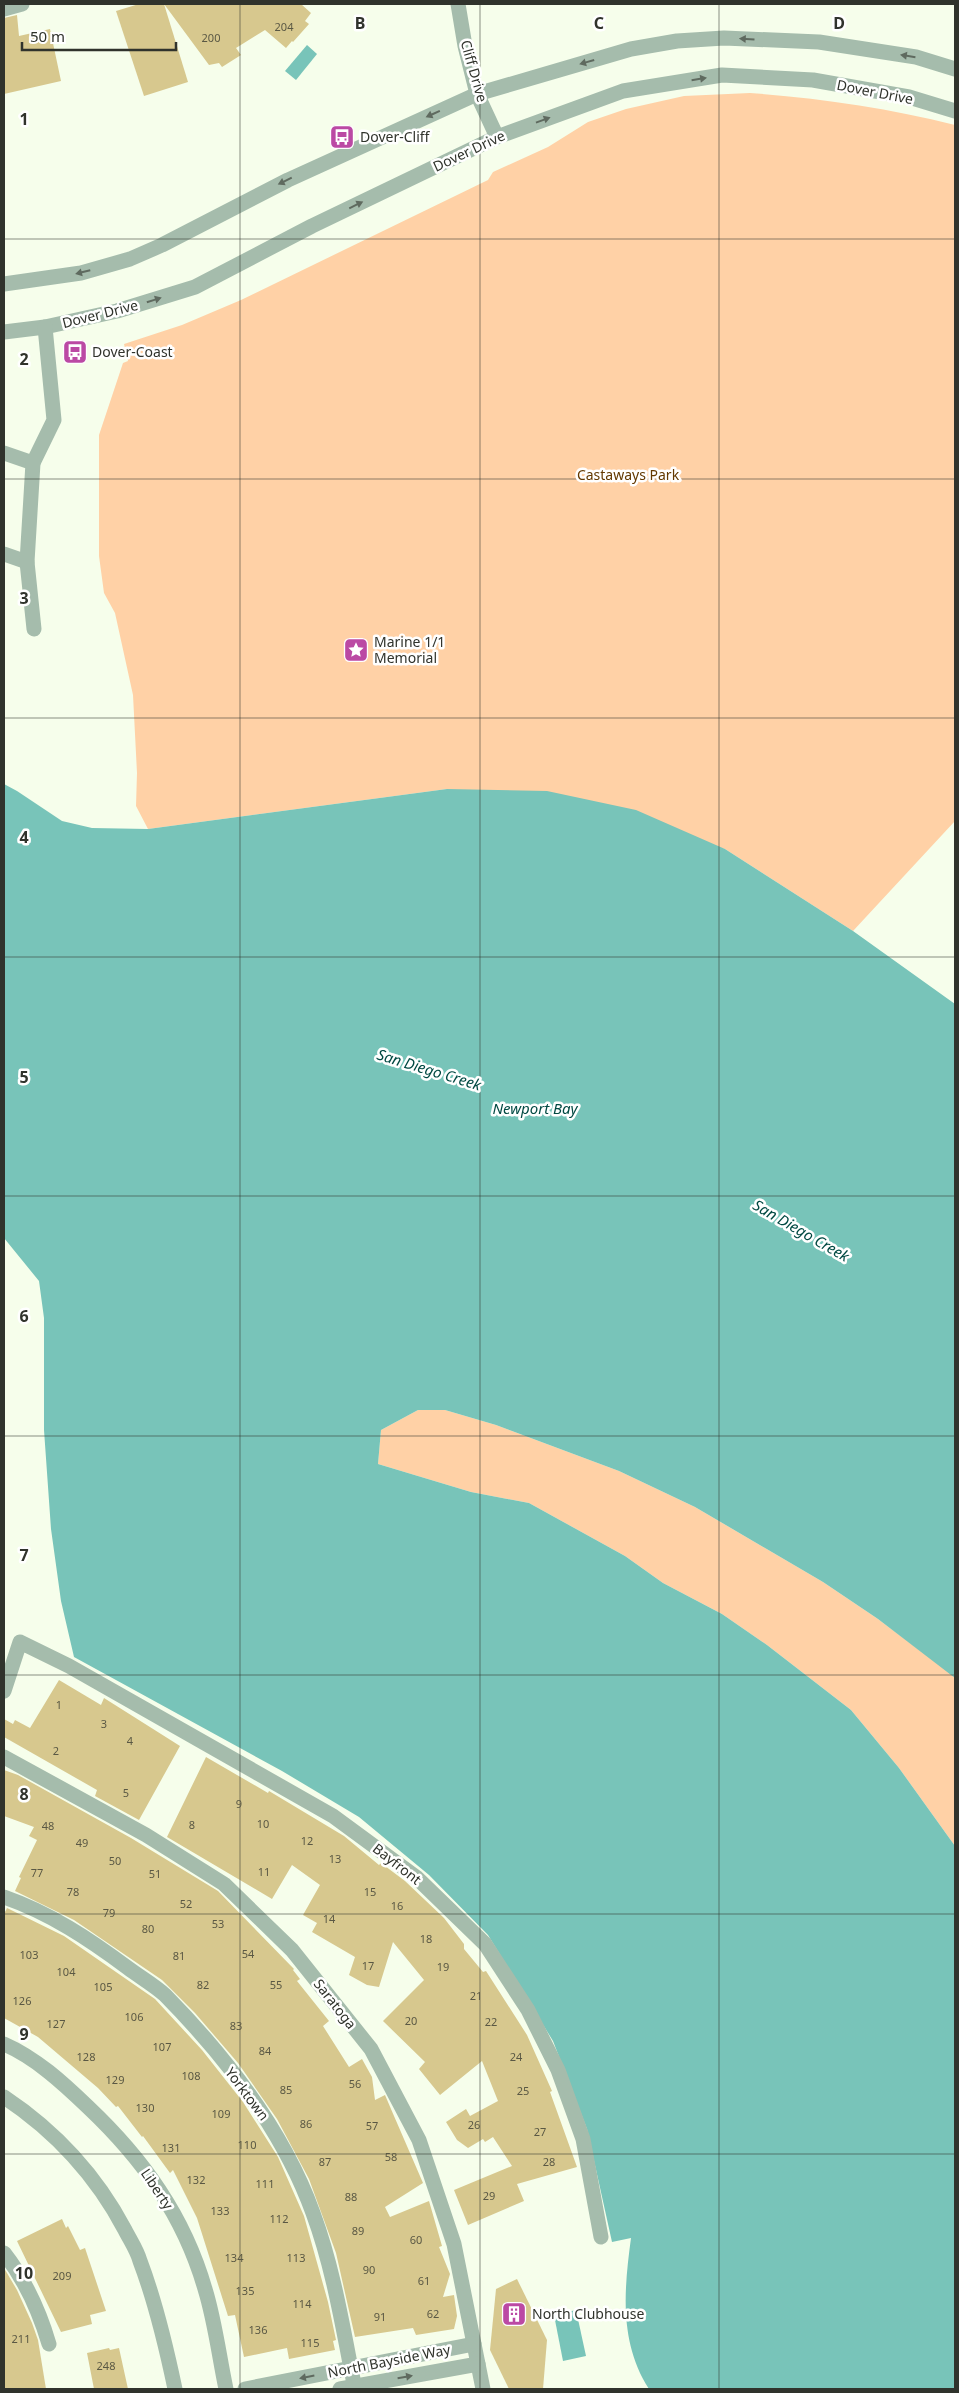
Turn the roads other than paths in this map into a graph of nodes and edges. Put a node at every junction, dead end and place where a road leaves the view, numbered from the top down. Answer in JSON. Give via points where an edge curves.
{"nodes":[{"id":1,"x":22,"y":4,"type":"edge"},
{"id":2,"x":458,"y":4,"type":"edge"},
{"id":3,"x":4,"y":8,"type":"edge"},
{"id":4,"x":955,"y":69,"type":"edge"},
{"id":5,"x":477,"y":94,"type":"junction"},
{"id":6,"x":955,"y":110,"type":"edge"},
{"id":7,"x":497,"y":137,"type":"junction"},
{"id":8,"x":4,"y":284,"type":"edge"},
{"id":9,"x":45,"y":328,"type":"junction"},
{"id":10,"x":4,"y":332,"type":"edge"},
{"id":11,"x":4,"y":453,"type":"edge"},
{"id":12,"x":33,"y":463,"type":"junction"},
{"id":13,"x":4,"y":554,"type":"edge"},
{"id":14,"x":27,"y":562,"type":"junction"},
{"id":15,"x":34,"y":629,"type":"dead end"},
{"id":16,"x":4,"y":1690,"type":"edge"},
{"id":17,"x":4,"y":1757,"type":"edge"},
{"id":18,"x":4,"y":1897,"type":"edge"},
{"id":19,"x":4,"y":2044,"type":"edge"},
{"id":20,"x":4,"y":2097,"type":"edge"},
{"id":21,"x":601,"y":2238,"type":"dead end"},
{"id":22,"x":4,"y":2253,"type":"edge"},
{"id":23,"x":49,"y":2344,"type":"dead end"},
{"id":24,"x":474,"y":2344,"type":"junction"},
{"id":25,"x":478,"y":2364,"type":"junction"},
{"id":26,"x":351,"y":2368,"type":"junction"},
{"id":27,"x":349,"y":2388,"type":"edge"},
{"id":28,"x":175,"y":2389,"type":"edge"},
{"id":29,"x":226,"y":2389,"type":"edge"},
{"id":30,"x":245,"y":2389,"type":"edge"},
{"id":31,"x":483,"y":2389,"type":"edge"}],
"edges":[{"from":1,"to":3,"type":"street"},
{"from":2,"to":5,"type":"street","name":"Cliff Drive"},
{"from":4,"to":5,"type":"street","one_way":true,"via":[[916,57],[819,42],[724,38],[677,41],[631,49]]},
{"from":5,"to":7,"type":"street","name":"Cliff Drive"},
{"from":5,"to":8,"type":"street","one_way":true,"via":[[288,180],[130,259],[81,273]]},
{"from":7,"to":6,"type":"street","name":"Dover Drive","one_way":true,"via":[[624,91],[722,75],[813,80],[908,97]]},
{"from":9,"to":7,"type":"street","name":"Dover Drive","one_way":true,"via":[[117,311],[195,287],[312,226]]},
{"from":9,"to":10,"type":"street","name":"Dover Drive"},
{"from":9,"to":12,"type":"street","via":[[54,420]]},
{"from":11,"to":12,"type":"street"},
{"from":12,"to":14,"type":"street"},
{"from":13,"to":14,"type":"street"},
{"from":14,"to":15,"type":"street"},
{"from":16,"to":21,"type":"street","name":"Bayfront","via":[[20,1642],[69,1666],[333,1816],[416,1876],[486,1944],[528,2010],[558,2070],[583,2139]]},
{"from":17,"to":24,"type":"street","name":"Saratoga","via":[[146,1835],[224,1884],[292,1950],[371,2049],[419,2140],[454,2244]]},
{"from":18,"to":26,"type":"street","name":"Yorktown","via":[[23,1903],[75,1930],[163,1994],[235,2075],[275,2131],[312,2211],[335,2283]]},
{"from":19,"to":29,"type":"street","name":"Liberty","via":[[64,2083],[110,2128],[157,2183],[183,2230],[206,2289]]},
{"from":20,"to":28,"type":"street","via":[[31,2115],[78,2159],[112,2205],[140,2259],[163,2332]]},
{"from":22,"to":23,"type":"street","via":[[20,2273],[39,2311]]},
{"from":24,"to":25,"type":"street","name":"Saratoga"},
{"from":24,"to":26,"type":"street","name":"North Bayside Way"},
{"from":27,"to":25,"type":"street","name":"North Bayside Way","one_way":true},
{"from":25,"to":31,"type":"street","name":"Saratoga"},
{"from":26,"to":27,"type":"street","name":"Yorktown"},
{"from":26,"to":30,"type":"street","name":"North Bayside Way","one_way":true}]}
